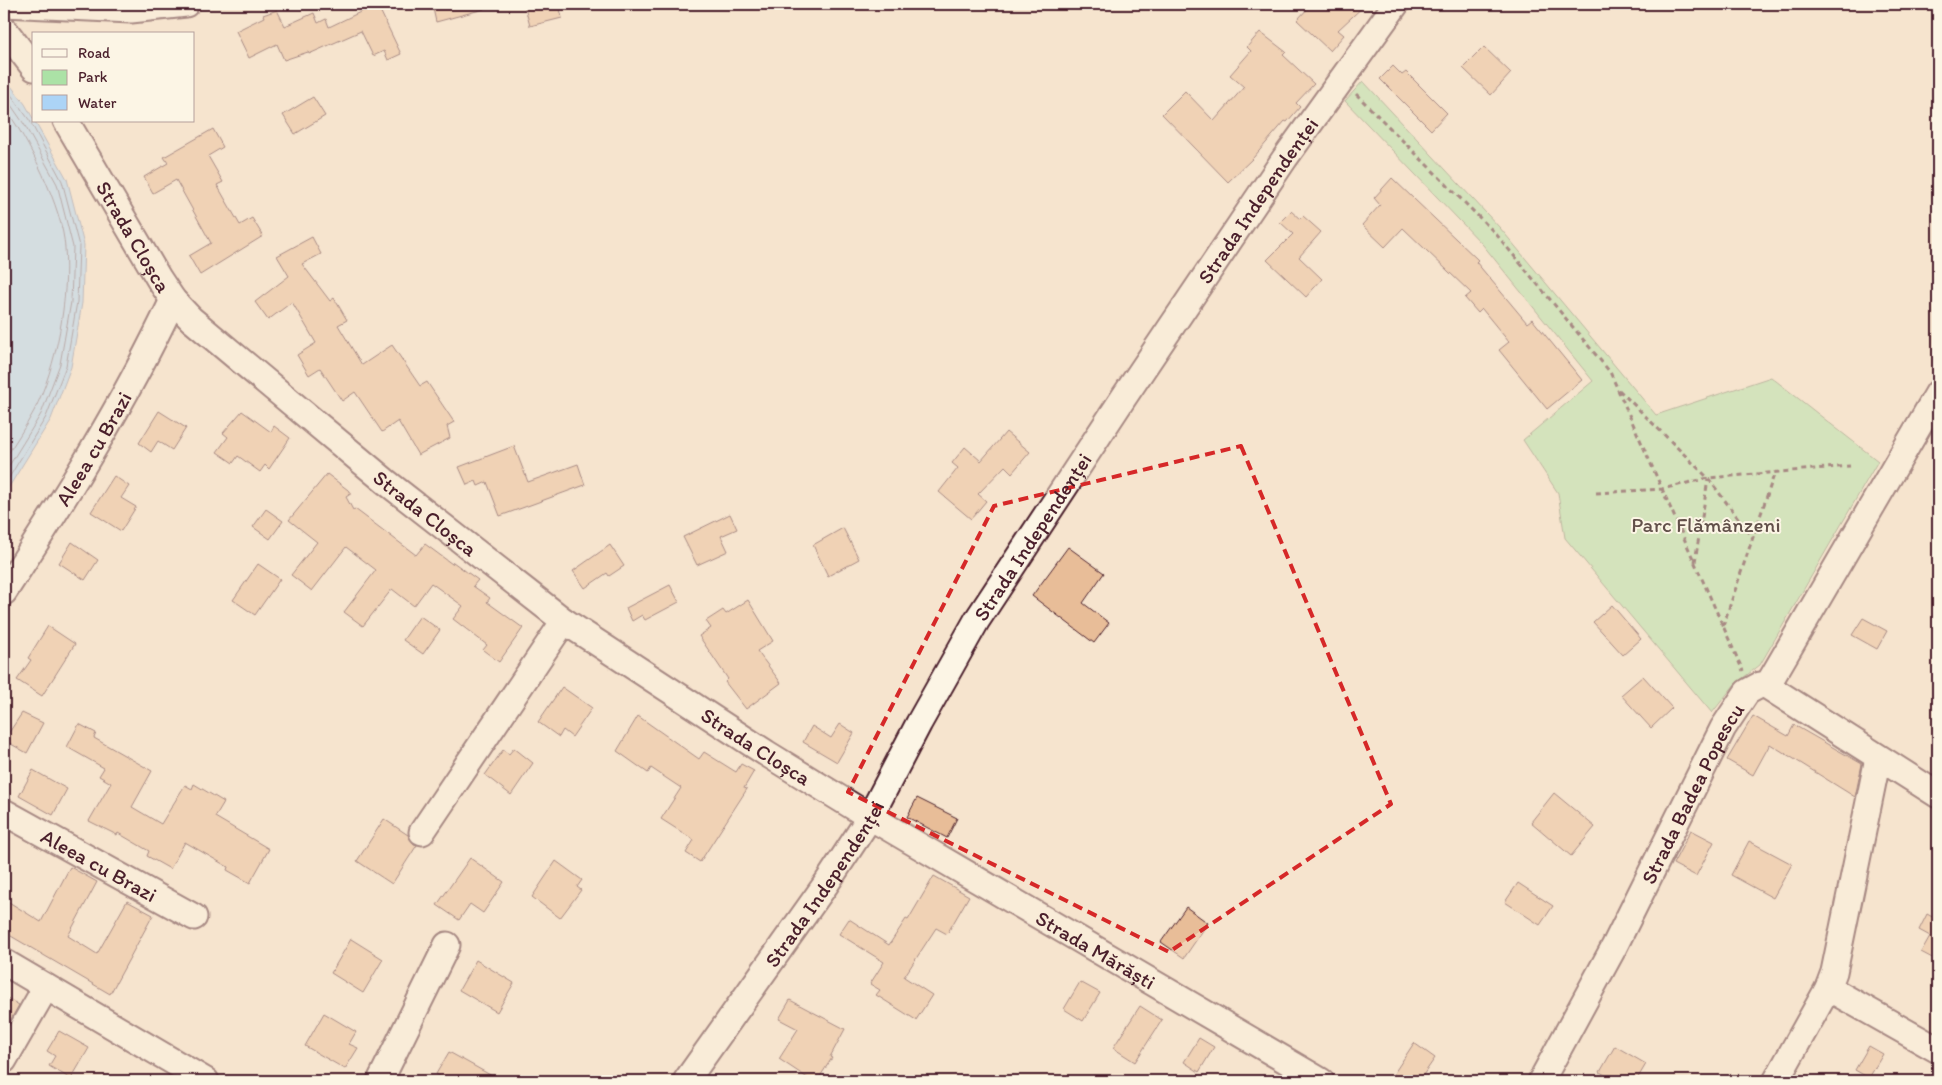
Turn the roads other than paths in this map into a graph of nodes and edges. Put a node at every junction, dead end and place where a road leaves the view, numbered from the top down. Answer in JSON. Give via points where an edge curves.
{"nodes":[{"id":1,"x":4,"y":4,"type":"edge"},
{"id":2,"x":186,"y":4,"type":"edge"},
{"id":3,"x":1396,"y":4,"type":"edge"},
{"id":4,"x":129,"y":7,"type":"edge"},
{"id":5,"x":4,"y":29,"type":"edge"},
{"id":6,"x":32,"y":65,"type":"edge"},
{"id":7,"x":67,"y":122,"type":"edge"},
{"id":8,"x":173,"y":300,"type":"junction"},
{"id":9,"x":1938,"y":393,"type":"edge"},
{"id":10,"x":4,"y":592,"type":"edge"},
{"id":11,"x":564,"y":621,"type":"junction"},
{"id":12,"x":1757,"y":689,"type":"junction"},
{"id":13,"x":1878,"y":758,"type":"junction"},
{"id":14,"x":1938,"y":795,"type":"edge"},
{"id":15,"x":4,"y":812,"type":"edge"},
{"id":16,"x":870,"y":817,"type":"junction"},
{"id":17,"x":422,"y":832,"type":"dead end"},
{"id":18,"x":194,"y":917,"type":"dead end"},
{"id":19,"x":447,"y":945,"type":"dead end"},
{"id":20,"x":4,"y":962,"type":"edge"},
{"id":21,"x":46,"y":987,"type":"junction"},
{"id":22,"x":1828,"y":988,"type":"junction"},
{"id":23,"x":1938,"y":1050,"type":"edge"},
{"id":24,"x":4,"y":1060,"type":"edge"},
{"id":25,"x":206,"y":1081,"type":"edge"},
{"id":26,"x":380,"y":1081,"type":"edge"},
{"id":27,"x":686,"y":1081,"type":"edge"},
{"id":28,"x":1321,"y":1081,"type":"edge"},
{"id":29,"x":1541,"y":1081,"type":"edge"},
{"id":30,"x":1776,"y":1081,"type":"edge"}],
"edges":[{"from":1,"to":4,"type":"street"},
{"from":2,"to":4,"type":"street"},
{"from":3,"to":16,"type":"street","name":"Strada Independenței","via":[[1285,158],[977,620]]},
{"from":5,"to":6,"type":"street"},
{"from":7,"to":8,"type":"street","name":"Strada Cloșca"},
{"from":8,"to":10,"type":"street","name":"Aleea cu Brazi","via":[[133,380],[57,510]]},
{"from":8,"to":11,"type":"street","name":"Strada Cloșca","via":[[213,338],[378,475]]},
{"from":9,"to":12,"type":"street","name":"Strada Badea Popescu"},
{"from":11,"to":16,"type":"street","name":"Strada Cloșca"},
{"from":11,"to":17,"type":"street"},
{"from":12,"to":13,"type":"street"},
{"from":12,"to":29,"type":"street","name":"Strada Badea Popescu","via":[[1723,728],[1614,947]]},
{"from":13,"to":14,"type":"street"},
{"from":13,"to":22,"type":"street","via":[[1838,960]]},
{"from":15,"to":18,"type":"street","name":"Aleea cu Brazi"},
{"from":16,"to":27,"type":"street","name":"Strada Independenței"},
{"from":16,"to":28,"type":"street","name":"Strada Mărăști"},
{"from":19,"to":26,"type":"street"},
{"from":20,"to":21,"type":"street"},
{"from":21,"to":24,"type":"street"},
{"from":21,"to":25,"type":"street"},
{"from":22,"to":23,"type":"street"},
{"from":22,"to":30,"type":"street"}]}
